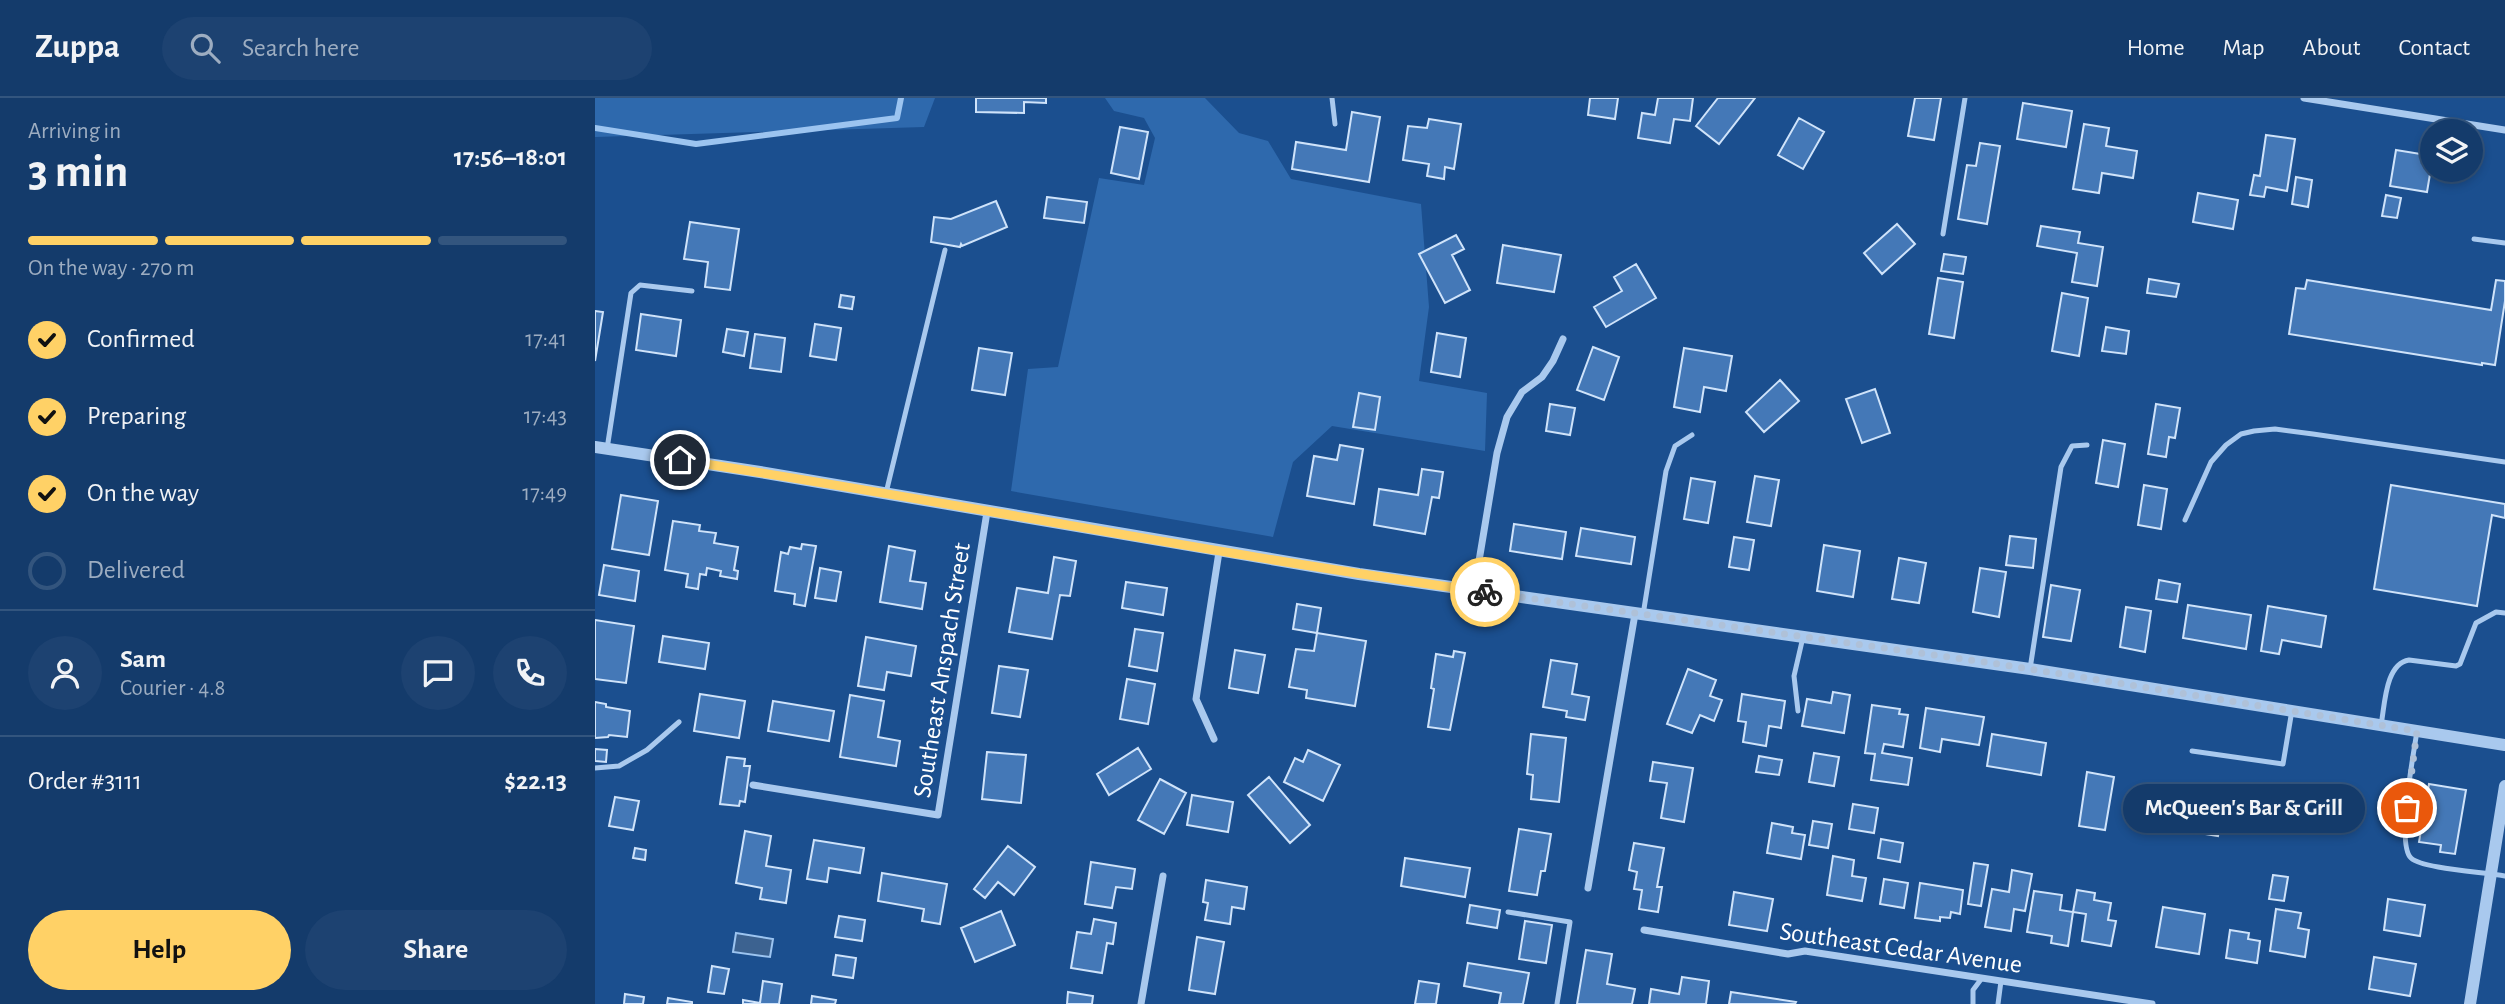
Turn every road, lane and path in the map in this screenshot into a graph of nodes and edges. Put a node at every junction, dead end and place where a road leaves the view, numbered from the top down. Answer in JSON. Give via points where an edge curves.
{"nodes":[{"id":1,"x":1332,"y":98,"type":"edge"},
{"id":2,"x":1965,"y":98,"type":"edge"},
{"id":3,"x":2304,"y":98,"type":"edge"},
{"id":4,"x":1335,"y":124,"type":"dead end"},
{"id":5,"x":2505,"y":130,"type":"edge"},
{"id":6,"x":1943,"y":234,"type":"dead end"},
{"id":7,"x":2473,"y":239,"type":"dead end"},
{"id":8,"x":2505,"y":243,"type":"edge"},
{"id":9,"x":945,"y":250,"type":"dead end"},
{"id":10,"x":692,"y":291,"type":"dead end"},
{"id":11,"x":1563,"y":339,"type":"dead end"},
{"id":12,"x":1692,"y":435,"type":"dead end"},
{"id":13,"x":2087,"y":445,"type":"dead end"},
{"id":14,"x":601,"y":448,"type":"edge"},
{"id":15,"x":2505,"y":462,"type":"edge"},
{"id":16,"x":886,"y":493,"type":"junction"},
{"id":17,"x":987,"y":512,"type":"junction"},
{"id":18,"x":2185,"y":520,"type":"dead end"},
{"id":19,"x":1219,"y":552,"type":"junction"},
{"id":20,"x":1474,"y":591,"type":"junction"},
{"id":21,"x":1639,"y":614,"type":"junction"},
{"id":22,"x":2505,"y":614,"type":"edge"},
{"id":23,"x":1803,"y":637,"type":"junction"},
{"id":24,"x":2030,"y":669,"type":"junction"},
{"id":25,"x":2292,"y":710,"type":"junction"},
{"id":26,"x":1798,"y":711,"type":"dead end"},
{"id":27,"x":679,"y":722,"type":"dead end"},
{"id":28,"x":2381,"y":725,"type":"junction"},
{"id":29,"x":2417,"y":731,"type":"junction"},
{"id":30,"x":1214,"y":739,"type":"dead end"},
{"id":31,"x":2505,"y":745,"type":"edge"},
{"id":32,"x":2192,"y":751,"type":"dead end"},
{"id":33,"x":595,"y":768,"type":"edge"},
{"id":34,"x":753,"y":785,"type":"dead end"},
{"id":35,"x":2505,"y":786,"type":"edge"},
{"id":36,"x":2503,"y":805,"type":"edge"},
{"id":37,"x":2491,"y":873,"type":"junction"},
{"id":38,"x":1163,"y":876,"type":"dead end"},
{"id":39,"x":2505,"y":876,"type":"edge"},
{"id":40,"x":1588,"y":888,"type":"dead end"},
{"id":41,"x":1508,"y":912,"type":"dead end"},
{"id":42,"x":1644,"y":930,"type":"dead end"},
{"id":43,"x":1982,"y":978,"type":"junction"},
{"id":44,"x":2001,"y":981,"type":"junction"},
{"id":45,"x":1141,"y":1004,"type":"edge"},
{"id":46,"x":1557,"y":1004,"type":"edge"},
{"id":47,"x":1973,"y":1004,"type":"edge"},
{"id":48,"x":1998,"y":1004,"type":"edge"},
{"id":49,"x":2152,"y":1004,"type":"edge"},
{"id":50,"x":2470,"y":1004,"type":"edge"}],
"edges":[{"from":1,"to":4,"type":"lane"},
{"from":2,"to":6,"type":"lane"},
{"from":3,"to":5,"type":"street"},
{"from":7,"to":8,"type":"lane"},
{"from":9,"to":16,"type":"lane"},
{"from":10,"to":14,"type":"lane","via":[[640,285],[631,293]]},
{"from":11,"to":20,"type":"street","via":[[1542,377],[1522,392],[1507,417]]},
{"from":12,"to":21,"type":"lane","via":[[1675,446],[1666,471]]},
{"from":13,"to":24,"type":"lane","via":[[2072,446],[2061,467]]},
{"from":14,"to":16,"type":"street"},
{"from":15,"to":18,"type":"lane","via":[[2275,429],[2254,430],[2226,445],[2211,462]]},
{"from":16,"to":17,"type":"street"},
{"from":17,"to":19,"type":"street"},
{"from":17,"to":34,"type":"street","name":"Southeast Anspach Street","via":[[938,815]]},
{"from":19,"to":20,"type":"street"},
{"from":19,"to":30,"type":"street","via":[[1196,699]]},
{"from":20,"to":21,"type":"street"},
{"from":21,"to":23,"type":"street"},
{"from":21,"to":40,"type":"street"},
{"from":22,"to":28,"type":"lane","via":[[2496,612],[2476,623],[2456,666],[2409,660],[2393,669]]},
{"from":23,"to":24,"type":"street"},
{"from":23,"to":26,"type":"lane","via":[[1794,676]]},
{"from":24,"to":25,"type":"street"},
{"from":25,"to":28,"type":"street"},
{"from":25,"to":32,"type":"lane","via":[[2283,764]]},
{"from":27,"to":33,"type":"lane","via":[[647,750],[619,766]]},
{"from":28,"to":29,"type":"street"},
{"from":29,"to":31,"type":"street"},
{"from":29,"to":37,"type":"lane","via":[[2404,832],[2407,852],[2424,864]]},
{"from":35,"to":36,"type":"street"},
{"from":36,"to":37,"type":"street"},
{"from":37,"to":39,"type":"lane"},
{"from":37,"to":50,"type":"street"},
{"from":38,"to":45,"type":"street"},
{"from":41,"to":46,"type":"lane","via":[[1570,922]]},
{"from":42,"to":43,"type":"street","name":"Southeast Cedar Avenue","via":[[1788,954],[1805,951]]},
{"from":43,"to":44,"type":"street","name":"Southeast Cedar Avenue"},
{"from":43,"to":47,"type":"lane","via":[[1973,990]]},
{"from":44,"to":48,"type":"lane"},
{"from":44,"to":49,"type":"street","name":"Southeast Cedar Avenue"}]}
